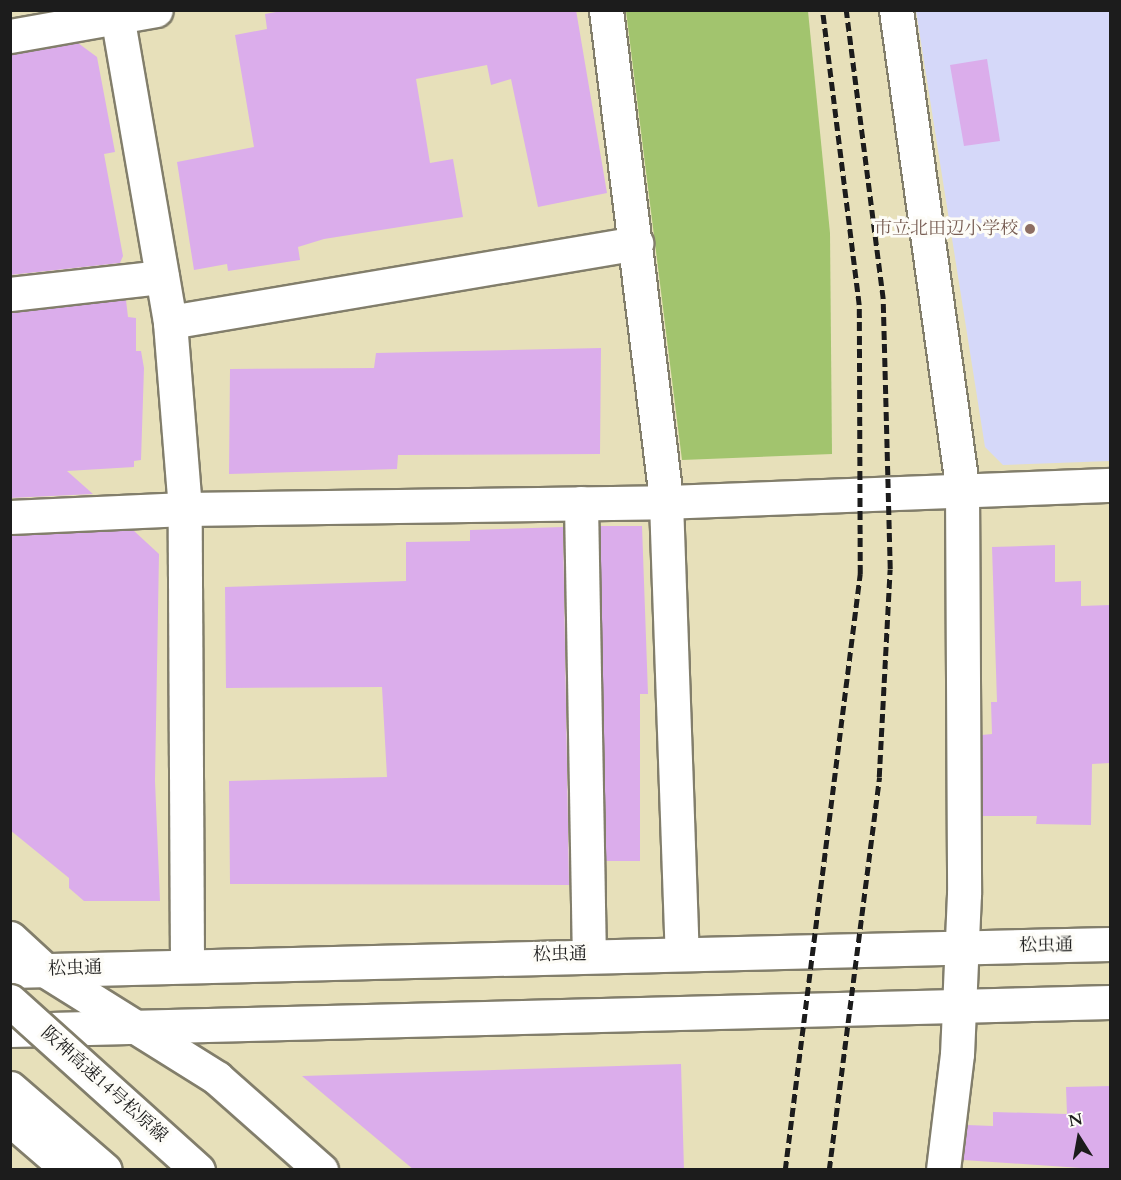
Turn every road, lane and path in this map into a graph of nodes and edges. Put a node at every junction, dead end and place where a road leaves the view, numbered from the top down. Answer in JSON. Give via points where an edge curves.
{"nodes":[{"id":1,"x":156,"y":10,"type":"edge"},
{"id":2,"x":606,"y":10,"type":"edge"},
{"id":3,"x":896,"y":10,"type":"edge"},
{"id":4,"x":117,"y":14,"type":"edge"},
{"id":5,"x":10,"y":36,"type":"edge"},
{"id":6,"x":636,"y":243,"type":"junction"},
{"id":7,"x":162,"y":277,"type":"junction"},
{"id":8,"x":10,"y":294,"type":"edge"},
{"id":9,"x":170,"y":322,"type":"junction"},
{"id":10,"x":1110,"y":485,"type":"edge"},
{"id":11,"x":962,"y":488,"type":"junction"},
{"id":12,"x":581,"y":502,"type":"junction"},
{"id":13,"x":666,"y":502,"type":"junction"},
{"id":14,"x":185,"y":509,"type":"junction"},
{"id":15,"x":10,"y":517,"type":"edge"},
{"id":16,"x":10,"y":939,"type":"edge"},
{"id":17,"x":1110,"y":944,"type":"edge"},
{"id":18,"x":962,"y":947,"type":"junction"},
{"id":19,"x":682,"y":952,"type":"junction"},
{"id":20,"x":590,"y":955,"type":"junction"},
{"id":21,"x":187,"y":963,"type":"junction"},
{"id":22,"x":46,"y":970,"type":"junction"},
{"id":23,"x":10,"y":971,"type":"edge"},
{"id":24,"x":10,"y":1001,"type":"edge"},
{"id":25,"x":1110,"y":1002,"type":"edge"},
{"id":26,"x":959,"y":1006,"type":"junction"},
{"id":27,"x":135,"y":1026,"type":"junction"},
{"id":28,"x":10,"y":1030,"type":"edge"},
{"id":29,"x":10,"y":1088,"type":"edge"},
{"id":30,"x":10,"y":1119,"type":"edge"},
{"id":31,"x":69,"y":1170,"type":"edge"},
{"id":32,"x":105,"y":1170,"type":"edge"},
{"id":33,"x":198,"y":1170,"type":"edge"},
{"id":34,"x":321,"y":1170,"type":"edge"},
{"id":35,"x":944,"y":1170,"type":"edge"}],
"edges":[{"from":1,"to":4,"type":"main road"},
{"from":2,"to":6,"type":"main road"},
{"from":3,"to":11,"type":"main road"},
{"from":4,"to":5,"type":"main road"},
{"from":4,"to":7,"type":"main road"},
{"from":6,"to":9,"type":"main road"},
{"from":6,"to":13,"type":"main road"},
{"from":7,"to":8,"type":"main road"},
{"from":7,"to":9,"type":"main road"},
{"from":9,"to":14,"type":"main road"},
{"from":10,"to":11,"type":"main road"},
{"from":11,"to":13,"type":"main road"},
{"from":11,"to":18,"type":"main road"},
{"from":12,"to":13,"type":"main road"},
{"from":12,"to":14,"type":"main road"},
{"from":12,"to":20,"type":"main road"},
{"from":13,"to":19,"type":"main road"},
{"from":14,"to":15,"type":"main road"},
{"from":14,"to":21,"type":"main road"},
{"from":16,"to":22,"type":"main road"},
{"from":17,"to":18,"type":"main road","name":"松虫通"},
{"from":18,"to":19,"type":"main road","name":"松虫通"},
{"from":18,"to":26,"type":"main road"},
{"from":19,"to":20,"type":"main road","name":"松虫通"},
{"from":20,"to":21,"type":"main road","name":"松虫通"},
{"from":21,"to":22,"type":"main road","name":"松虫通"},
{"from":22,"to":23,"type":"main road","name":"松虫通"},
{"from":22,"to":27,"type":"main road"},
{"from":24,"to":33,"type":"main road","name":"阪神高速14号松原線","bridge":true},
{"from":25,"to":26,"type":"main road"},
{"from":26,"to":27,"type":"main road"},
{"from":26,"to":35,"type":"main road"},
{"from":27,"to":28,"type":"main road"},
{"from":27,"to":34,"type":"main road","via":[[217,1078]]},
{"from":29,"to":32,"type":"main road"},
{"from":30,"to":31,"type":"main road"}]}
